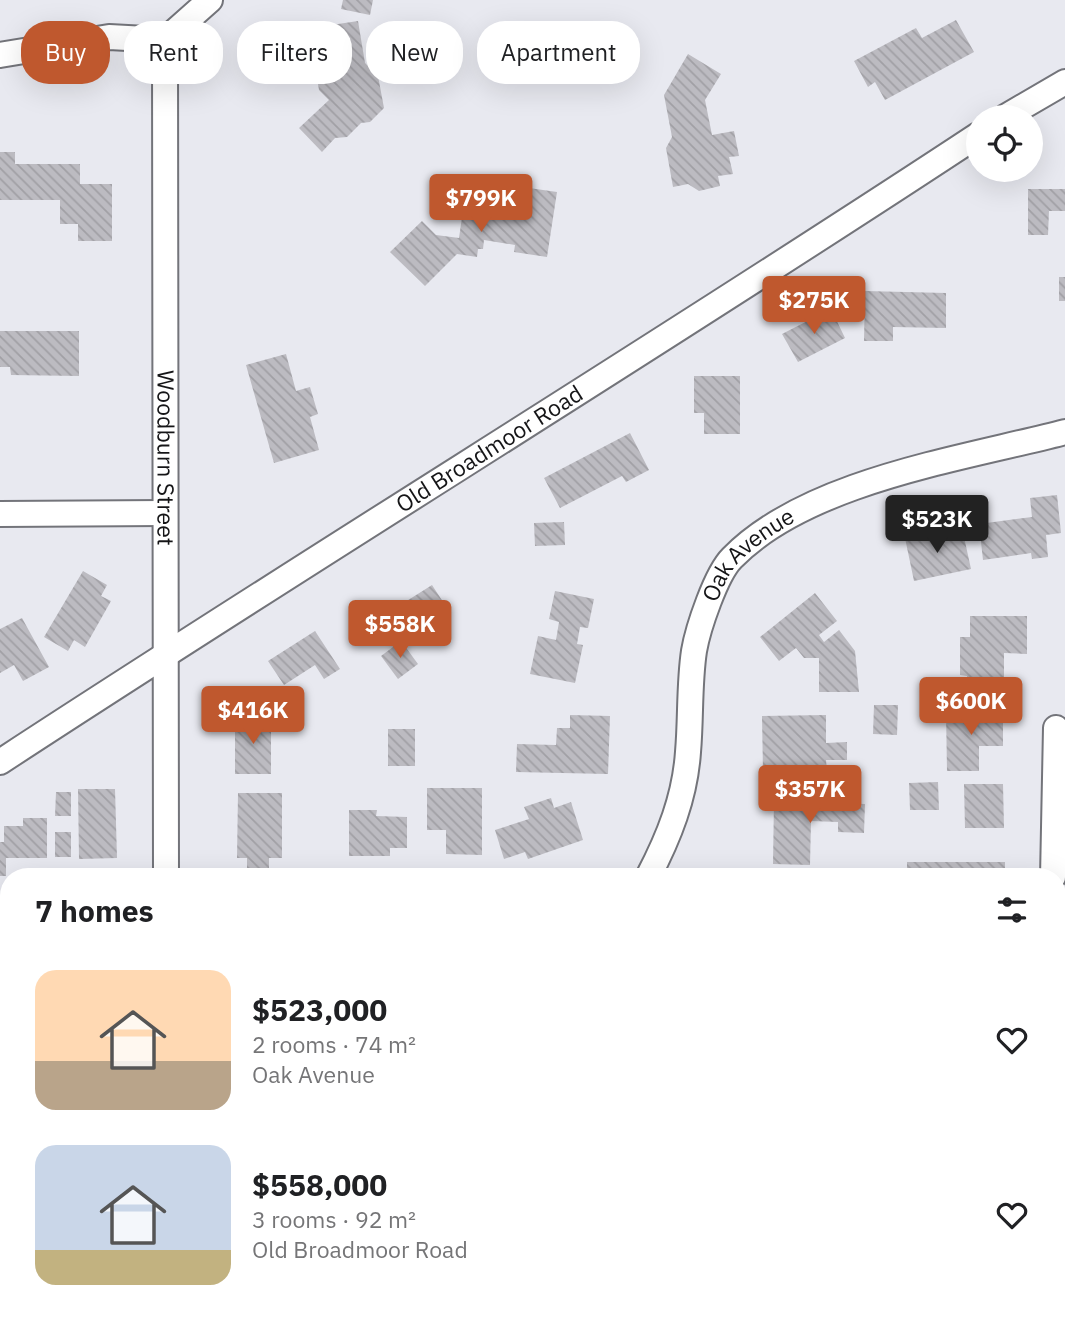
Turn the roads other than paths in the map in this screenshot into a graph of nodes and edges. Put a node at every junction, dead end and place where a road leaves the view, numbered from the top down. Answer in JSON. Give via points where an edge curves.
{"nodes":[{"id":1,"x":210,"y":0,"type":"edge"},
{"id":2,"x":186,"y":21,"type":"edge"},
{"id":3,"x":124,"y":38,"type":"edge"},
{"id":4,"x":0,"y":55,"type":"edge"},
{"id":5,"x":1065,"y":82,"type":"edge"},
{"id":6,"x":165,"y":84,"type":"edge"},
{"id":7,"x":1025,"y":105,"type":"edge"},
{"id":8,"x":966,"y":143,"type":"edge"},
{"id":9,"x":1065,"y":432,"type":"edge"},
{"id":10,"x":164,"y":513,"type":"junction"},
{"id":11,"x":0,"y":514,"type":"edge"},
{"id":12,"x":168,"y":652,"type":"junction"},
{"id":13,"x":1056,"y":728,"type":"dead end"},
{"id":14,"x":0,"y":762,"type":"edge"},
{"id":15,"x":166,"y":868,"type":"edge"},
{"id":16,"x":652,"y":868,"type":"edge"},
{"id":17,"x":1053,"y":868,"type":"edge"}],
"edges":[{"from":1,"to":2,"type":"street"},
{"from":3,"to":4,"type":"street"},
{"from":5,"to":7,"type":"street"},
{"from":6,"to":10,"type":"street","name":"Woodburn Street"},
{"from":8,"to":12,"type":"street","name":"Old Broadmoor Road","via":[[729,299]]},
{"from":9,"to":16,"type":"street","name":"Oak Avenue","via":[[832,496],[779,520],[730,560],[694,650],[682,790],[674,823]]},
{"from":10,"to":11,"type":"street"},
{"from":10,"to":12,"type":"street","name":"Woodburn Street"},
{"from":12,"to":14,"type":"street","name":"Old Broadmoor Road"},
{"from":12,"to":15,"type":"street","name":"Woodburn Street"},
{"from":13,"to":17,"type":"street"}]}
